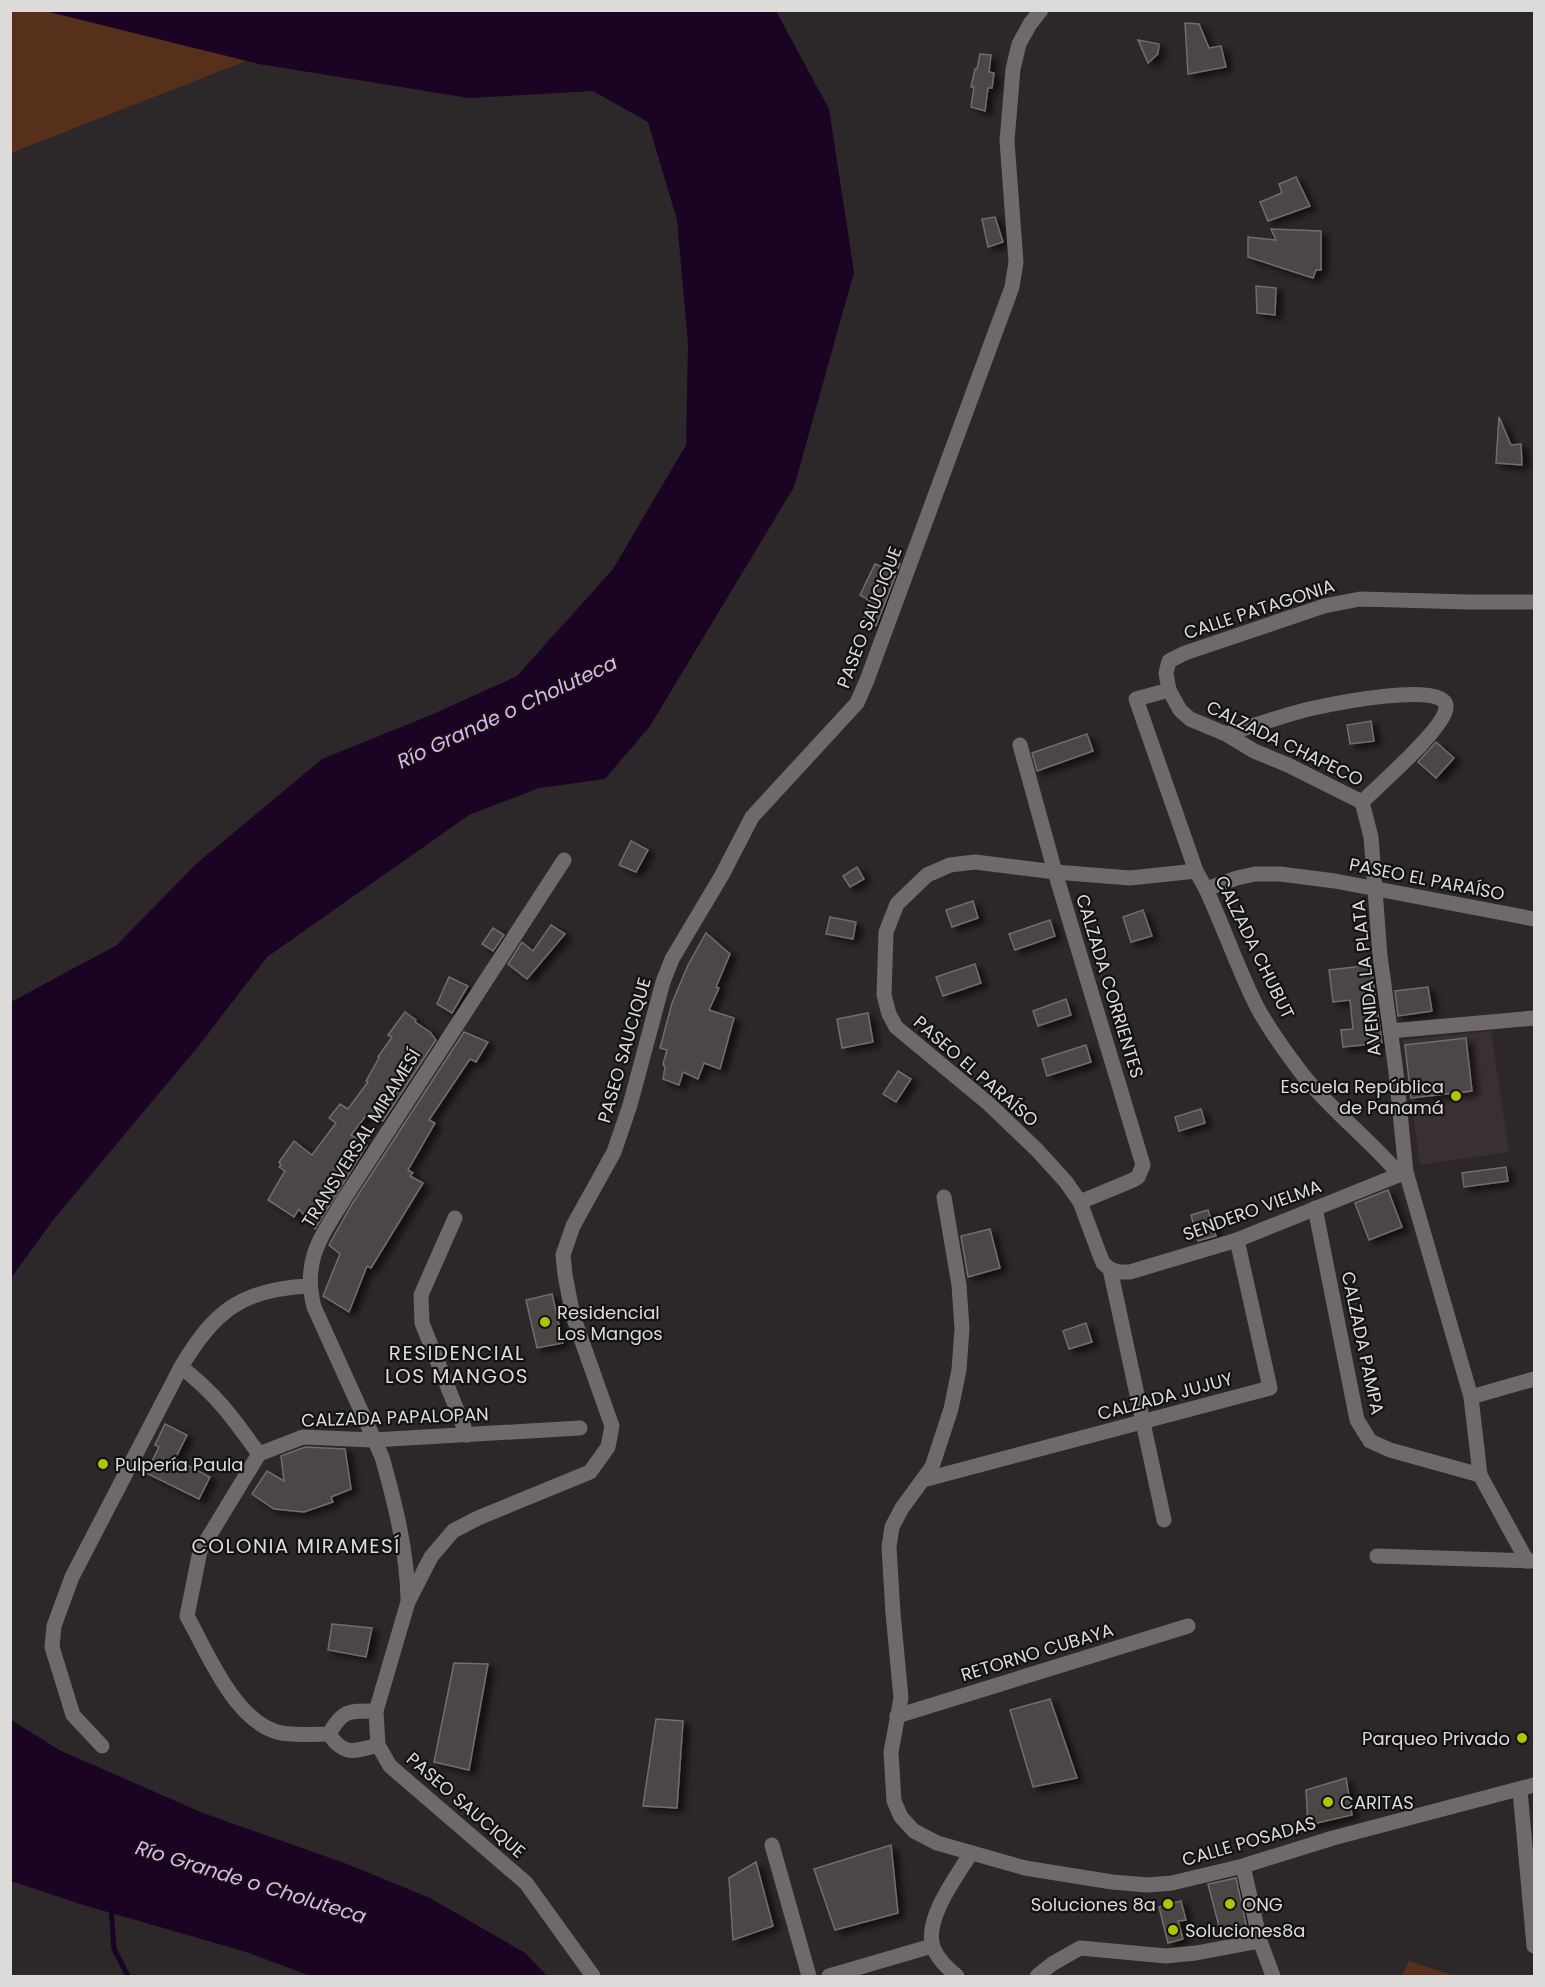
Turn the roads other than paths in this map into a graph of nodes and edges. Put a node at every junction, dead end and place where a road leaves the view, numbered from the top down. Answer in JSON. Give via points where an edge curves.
{"nodes":[{"id":1,"x":1041,"y":10,"type":"edge"},
{"id":2,"x":1534,"y":602,"type":"edge"},
{"id":3,"x":1169,"y":690,"type":"junction"},
{"id":4,"x":1226,"y":734,"type":"junction"},
{"id":5,"x":1020,"y":745,"type":"dead end"},
{"id":6,"x":1362,"y":802,"type":"junction"},
{"id":7,"x":564,"y":860,"type":"dead end"},
{"id":8,"x":1196,"y":871,"type":"junction"},
{"id":9,"x":1054,"y":872,"type":"junction"},
{"id":10,"x":1206,"y":889,"type":"junction"},
{"id":11,"x":1376,"y":889,"type":"junction"},
{"id":12,"x":1534,"y":919,"type":"edge"},
{"id":13,"x":1534,"y":1018,"type":"edge"},
{"id":14,"x":1390,"y":1031,"type":"junction"},
{"id":15,"x":1402,"y":1173,"type":"junction"},
{"id":16,"x":944,"y":1197,"type":"dead end"},
{"id":17,"x":1080,"y":1202,"type":"junction"},
{"id":18,"x":1315,"y":1208,"type":"junction"},
{"id":19,"x":455,"y":1218,"type":"dead end"},
{"id":20,"x":1237,"y":1240,"type":"junction"},
{"id":21,"x":1110,"y":1269,"type":"junction"},
{"id":22,"x":309,"y":1286,"type":"junction"},
{"id":23,"x":181,"y":1367,"type":"junction"},
{"id":24,"x":1534,"y":1379,"type":"edge"},
{"id":25,"x":1471,"y":1397,"type":"junction"},
{"id":26,"x":1143,"y":1422,"type":"junction"},
{"id":27,"x":580,"y":1428,"type":"dead end"},
{"id":28,"x":467,"y":1436,"type":"junction"},
{"id":29,"x":373,"y":1440,"type":"junction"},
{"id":30,"x":259,"y":1454,"type":"junction"},
{"id":31,"x":1480,"y":1474,"type":"junction"},
{"id":32,"x":923,"y":1480,"type":"junction"},
{"id":33,"x":1164,"y":1520,"type":"dead end"},
{"id":34,"x":1377,"y":1556,"type":"dead end"},
{"id":35,"x":1531,"y":1561,"type":"edge"},
{"id":36,"x":408,"y":1602,"type":"junction"},
{"id":37,"x":1188,"y":1626,"type":"dead end"},
{"id":38,"x":376,"y":1711,"type":"junction"},
{"id":39,"x":897,"y":1716,"type":"junction"},
{"id":40,"x":329,"y":1734,"type":"junction"},
{"id":41,"x":378,"y":1745,"type":"junction"},
{"id":42,"x":102,"y":1746,"type":"dead end"},
{"id":43,"x":1527,"y":1787,"type":"edge"},
{"id":44,"x":772,"y":1845,"type":"dead end"},
{"id":45,"x":971,"y":1853,"type":"junction"},
{"id":46,"x":1243,"y":1866,"type":"junction"},
{"id":47,"x":1260,"y":1941,"type":"junction"},
{"id":48,"x":932,"y":1946,"type":"junction"},
{"id":49,"x":1534,"y":1946,"type":"edge"},
{"id":50,"x":593,"y":1977,"type":"edge"},
{"id":51,"x":809,"y":1977,"type":"edge"},
{"id":52,"x":829,"y":1977,"type":"edge"},
{"id":53,"x":957,"y":1977,"type":"edge"},
{"id":54,"x":1037,"y":1977,"type":"edge"},
{"id":55,"x":1273,"y":1977,"type":"edge"}],
"edges":[{"from":1,"to":36,"type":"street","name":"PASEO SAUCIQUE","via":[[1019,44],[1013,69],[1007,141],[1016,262],[1012,287],[867,680],[857,703],[752,817],[672,959],[614,1152],[573,1226],[563,1255],[573,1316],[612,1426],[608,1447],[590,1472],[453,1531],[431,1557]]},
{"from":2,"to":3,"type":"street","name":"CALLE PATAGONIA","via":[[1359,599],[1324,606],[1169,661]]},
{"from":3,"to":4,"type":"street","name":"CALZADA CHAPECO","via":[[1180,710],[1190,718]]},
{"from":3,"to":8,"type":"street","name":"CALZADA CHUBUT","via":[[1136,699]]},
{"from":4,"to":6,"type":"street","name":"CALZADA CHAPECO"},
{"from":4,"to":6,"type":"street","via":[[1310,709],[1357,700],[1415,694],[1443,698],[1447,709],[1434,731]]},
{"from":5,"to":9,"type":"street","name":"CALZADA CORRIENTES"},
{"from":6,"to":11,"type":"street","name":"AVENIDA LA PLATA","via":[[1371,837]]},
{"from":7,"to":22,"type":"street","name":"TRANSVERSAL MIRAMESÍ","via":[[318,1242]]},
{"from":8,"to":9,"type":"street","name":"PASEO EL PARAÍSO","via":[[1130,878]]},
{"from":8,"to":10,"type":"street","name":"CALZADA CHUBUT"},
{"from":9,"to":17,"type":"street","name":"CALZADA CORRIENTES","via":[[1143,1165],[1133,1180]]},
{"from":9,"to":17,"type":"street","name":"PASEO EL PARAÍSO","via":[[975,862],[951,865],[927,875],[897,904],[886,932],[884,995],[896,1027],[989,1104],[1038,1151]]},
{"from":10,"to":11,"type":"street","name":"PASEO EL PARAÍSO","via":[[1255,874],[1280,874]]},
{"from":10,"to":15,"type":"street","name":"CALZADA CHUBUT","via":[[1258,1008],[1287,1054],[1339,1114]]},
{"from":11,"to":12,"type":"street","name":"PASEO EL PARAÍSO"},
{"from":11,"to":14,"type":"street","name":"AVENIDA LA PLATA"},
{"from":13,"to":14,"type":"street"},
{"from":14,"to":15,"type":"street","name":"AVENIDA LA PLATA"},
{"from":15,"to":18,"type":"street","name":"SENDERO VIELMA"},
{"from":15,"to":25,"type":"street","name":"AVENIDA LA PLATA"},
{"from":16,"to":32,"type":"street","name":"CALLE POSADAS","via":[[959,1285],[959,1370],[951,1409],[932,1467]]},
{"from":17,"to":21,"type":"street","name":"PASEO EL PARAÍSO","via":[[1103,1263]]},
{"from":18,"to":20,"type":"street","name":"SENDERO VIELMA"},
{"from":18,"to":31,"type":"street","name":"CALZADA PAMPA","via":[[1357,1420],[1370,1441]]},
{"from":19,"to":28,"type":"street","via":[[421,1295],[422,1323]]},
{"from":20,"to":21,"type":"street","name":"SENDERO VIELMA","via":[[1130,1272]]},
{"from":20,"to":26,"type":"street","name":"CALZADA JUJUY","via":[[1270,1388]]},
{"from":21,"to":26,"type":"street","name":"PASEO EL PARAÍSO"},
{"from":22,"to":23,"type":"street","via":[[266,1291],[221,1313],[198,1338]]},
{"from":22,"to":29,"type":"street","via":[[314,1307]]},
{"from":23,"to":30,"type":"street","via":[[225,1407]]},
{"from":23,"to":42,"type":"street","via":[[72,1577],[54,1626],[52,1647],[73,1715]]},
{"from":24,"to":25,"type":"street"},
{"from":25,"to":31,"type":"street","name":"AVENIDA LA PLATA"},
{"from":26,"to":32,"type":"street","name":"CALZADA JUJUY"},
{"from":26,"to":33,"type":"street","name":"PASEO EL PARAÍSO"},
{"from":27,"to":28,"type":"street","name":"CALZADA PAPALOPAN"},
{"from":28,"to":29,"type":"street","name":"CALZADA PAPALOPAN"},
{"from":29,"to":30,"type":"street","name":"CALZADA PAPALOPAN","via":[[303,1437]]},
{"from":29,"to":36,"type":"street","via":[[382,1457],[398,1521]]},
{"from":30,"to":40,"type":"street","via":[[200,1551],[187,1616],[235,1700],[253,1720],[278,1733]]},
{"from":31,"to":35,"type":"street","name":"AVENIDA LA PLATA"},
{"from":32,"to":39,"type":"street","name":"CALLE POSADAS","via":[[892,1527],[889,1547],[901,1698]]},
{"from":34,"to":35,"type":"street"},
{"from":36,"to":38,"type":"street","name":"PASEO SAUCIQUE"},
{"from":37,"to":39,"type":"street","name":"RETORNO CUBAYA"},
{"from":38,"to":40,"type":"street","via":[[338,1717]]},
{"from":38,"to":41,"type":"street","name":"PASEO SAUCIQUE"},
{"from":39,"to":45,"type":"street","name":"CALLE POSADAS","via":[[891,1752],[894,1801],[902,1817],[914,1831],[937,1843]]},
{"from":40,"to":41,"type":"street","via":[[337,1746],[353,1751]]},
{"from":41,"to":50,"type":"street","name":"PASEO SAUCIQUE","via":[[390,1766],[526,1883]]},
{"from":43,"to":46,"type":"street","name":"CALLE POSADAS"},
{"from":43,"to":49,"type":"street"},
{"from":44,"to":51,"type":"street"},
{"from":45,"to":46,"type":"street","name":"CALLE POSADAS","via":[[1024,1868],[1148,1885]]},
{"from":45,"to":48,"type":"street","via":[[944,1897],[931,1931]]},
{"from":46,"to":47,"type":"street"},
{"from":47,"to":54,"type":"street","via":[[1166,1956],[1080,1948]]},
{"from":47,"to":55,"type":"street"},
{"from":48,"to":52,"type":"street"},
{"from":48,"to":53,"type":"street","via":[[944,1966]]}]}
